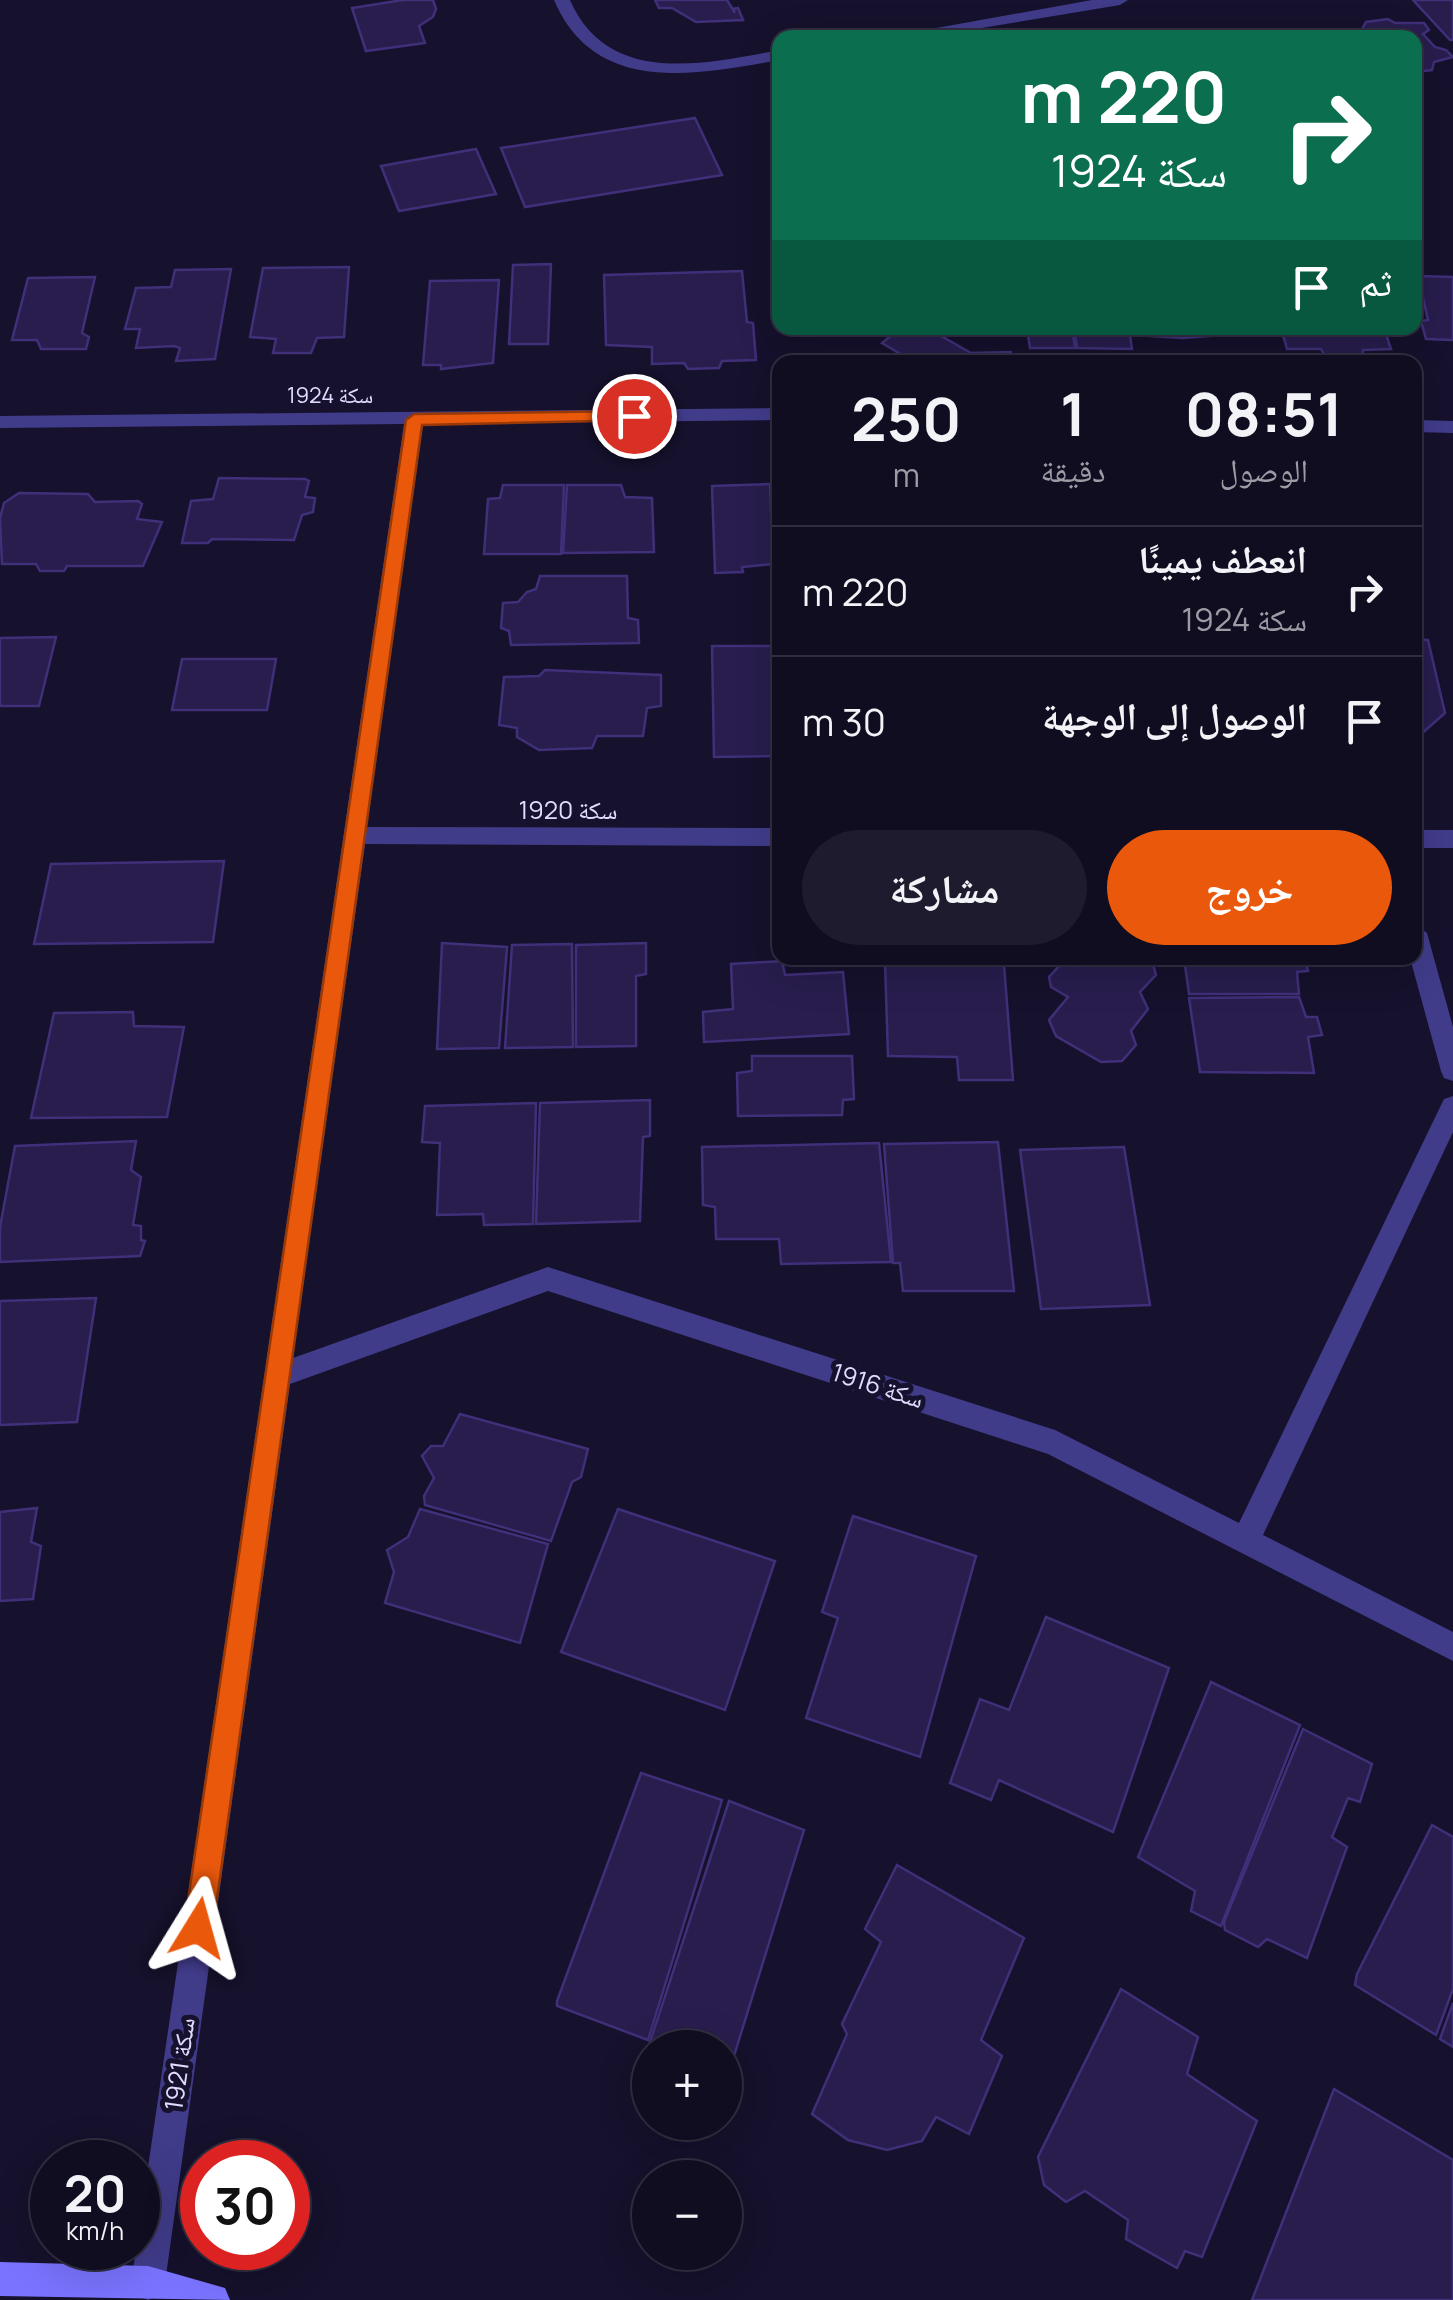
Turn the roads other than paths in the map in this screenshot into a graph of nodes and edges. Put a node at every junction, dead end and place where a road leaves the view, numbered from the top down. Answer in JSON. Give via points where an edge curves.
{"nodes":[{"id":1,"x":562,"y":0,"type":"edge"},
{"id":2,"x":1120,"y":0,"type":"edge"},
{"id":3,"x":1059,"y":5,"type":"edge"},
{"id":4,"x":931,"y":30,"type":"edge"},
{"id":5,"x":772,"y":56,"type":"edge"},
{"id":6,"x":772,"y":414,"type":"edge"},
{"id":7,"x":414,"y":420,"type":"junction"},
{"id":8,"x":0,"y":422,"type":"edge"},
{"id":9,"x":1422,"y":426,"type":"edge"},
{"id":10,"x":1453,"y":426,"type":"edge"},
{"id":11,"x":355,"y":836,"type":"junction"},
{"id":12,"x":772,"y":837,"type":"edge"},
{"id":13,"x":1422,"y":838,"type":"edge"},
{"id":14,"x":1453,"y":839,"type":"edge"},
{"id":15,"x":1422,"y":958,"type":"edge"},
{"id":16,"x":1453,"y":1071,"type":"edge"},
{"id":17,"x":1453,"y":1106,"type":"edge"},
{"id":18,"x":277,"y":1376,"type":"junction"},
{"id":19,"x":1245,"y":1540,"type":"junction"},
{"id":20,"x":1453,"y":1647,"type":"edge"},
{"id":21,"x":0,"y":2279,"type":"edge"},
{"id":22,"x":148,"y":2283,"type":"junction"},
{"id":23,"x":213,"y":2300,"type":"edge"}],
"edges":[{"from":1,"to":5,"type":"street","via":[[578,32],[633,64],[684,70]]},
{"from":2,"to":3,"type":"street"},
{"from":3,"to":4,"type":"street"},
{"from":6,"to":7,"type":"street","name":"سكة 1924"},
{"from":7,"to":8,"type":"street","name":"سكة 1924"},
{"from":7,"to":11,"type":"street","name":"سكة 1921"},
{"from":9,"to":10,"type":"street"},
{"from":11,"to":12,"type":"street","name":"سكة 1920"},
{"from":11,"to":18,"type":"street","name":"سكة 1921"},
{"from":13,"to":14,"type":"street"},
{"from":15,"to":16,"type":"street"},
{"from":17,"to":19,"type":"street"},
{"from":18,"to":19,"type":"street","name":"سكة 1916","via":[[548,1279],[1054,1442]]},
{"from":18,"to":22,"type":"street","name":"سكة 1921"},
{"from":19,"to":20,"type":"street","name":"سكة 1916"},
{"from":21,"to":22,"type":"street"},
{"from":22,"to":23,"type":"street"}]}
